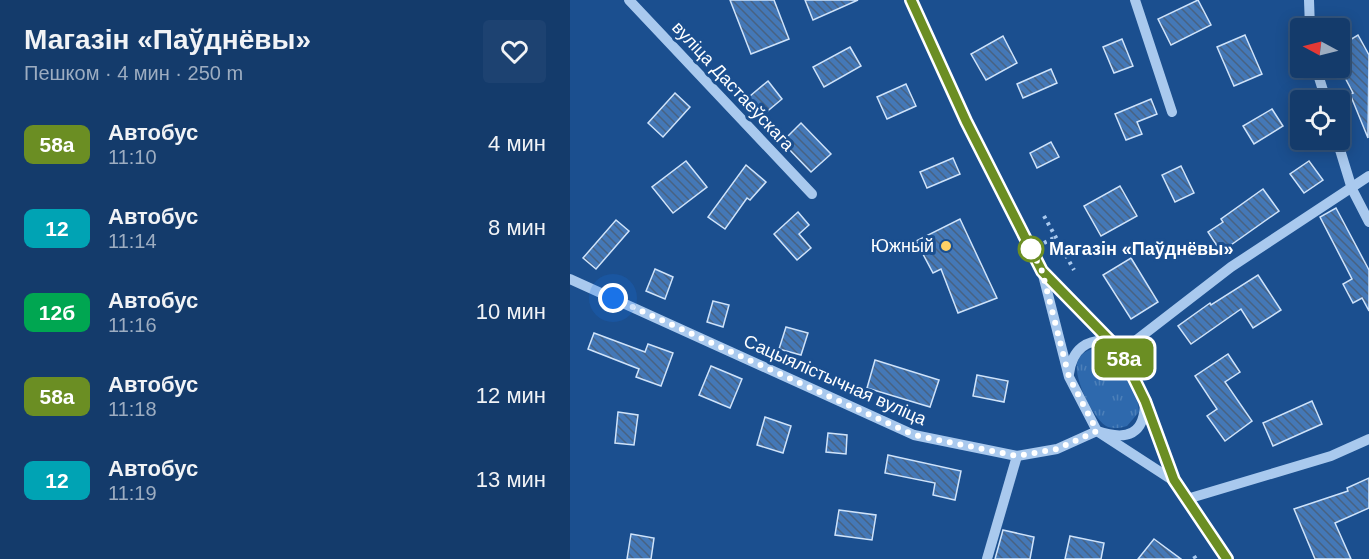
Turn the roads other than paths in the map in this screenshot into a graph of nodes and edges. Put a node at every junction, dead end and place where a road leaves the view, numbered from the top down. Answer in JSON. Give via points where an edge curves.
{"nodes":[{"id":1,"x":629,"y":0,"type":"edge"},
{"id":2,"x":911,"y":0,"type":"edge"},
{"id":3,"x":1135,"y":0,"type":"edge"},
{"id":4,"x":1309,"y":0,"type":"edge"},
{"id":5,"x":1310,"y":18,"type":"edge"},
{"id":6,"x":1172,"y":112,"type":"dead end"},
{"id":7,"x":1340,"y":150,"type":"edge"},
{"id":8,"x":1369,"y":176,"type":"edge"},
{"id":9,"x":1352,"y":189,"type":"junction"},
{"id":10,"x":812,"y":194,"type":"dead end"},
{"id":11,"x":1369,"y":222,"type":"edge"},
{"id":12,"x":1042,"y":271,"type":"junction"},
{"id":13,"x":570,"y":279,"type":"edge"},
{"id":14,"x":1111,"y":341,"type":"junction"},
{"id":15,"x":1121,"y":352,"type":"junction"},
{"id":16,"x":1069,"y":377,"type":"junction"},
{"id":17,"x":1145,"y":401,"type":"junction"},
{"id":18,"x":1097,"y":431,"type":"junction"},
{"id":19,"x":1369,"y":439,"type":"edge"},
{"id":20,"x":1017,"y":456,"type":"junction"},
{"id":21,"x":1174,"y":480,"type":"junction"},
{"id":22,"x":1187,"y":499,"type":"junction"},
{"id":23,"x":987,"y":559,"type":"edge"},
{"id":24,"x":1227,"y":559,"type":"edge"}],
"edges":[{"from":1,"to":10,"type":"street","name":"вуліца Дастаеўскага"},
{"from":2,"to":12,"type":"street","via":[[966,121]]},
{"from":3,"to":6,"type":"street"},
{"from":4,"to":5,"type":"street"},
{"from":7,"to":9,"type":"street"},
{"from":8,"to":9,"type":"street"},
{"from":9,"to":11,"type":"street"},
{"from":9,"to":15,"type":"street","via":[[1231,267]]},
{"from":12,"to":14,"type":"street"},
{"from":12,"to":16,"type":"street"},
{"from":13,"to":20,"type":"street","name":"Сацыялістычная вуліца","via":[[914,435]]},
{"from":14,"to":15,"type":"street"},
{"from":14,"to":16,"type":"street","via":[[1090,341],[1082,346],[1075,354]]},
{"from":15,"to":17,"type":"street"},
{"from":16,"to":18,"type":"street"},
{"from":17,"to":18,"type":"street","via":[[1142,426],[1135,432],[1113,436]]},
{"from":17,"to":21,"type":"street"},
{"from":18,"to":20,"type":"street","name":"Сацыялістычная вуліца","via":[[1057,449]]},
{"from":18,"to":21,"type":"street"},
{"from":19,"to":22,"type":"street","via":[[1331,456]]},
{"from":20,"to":23,"type":"street"},
{"from":21,"to":22,"type":"street"},
{"from":22,"to":24,"type":"street"}]}
